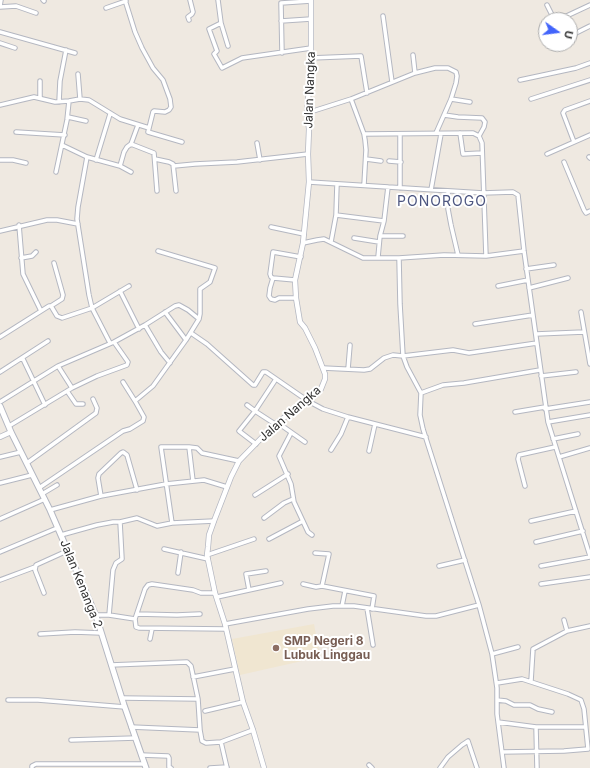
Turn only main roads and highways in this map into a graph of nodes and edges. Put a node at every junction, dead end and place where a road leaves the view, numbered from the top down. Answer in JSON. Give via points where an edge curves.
{"nodes":[{"id":1,"x":0,"y":406,"type":"edge"},
{"id":2,"x":145,"y":766,"type":"edge"}],
"edges":[{"from":1,"to":2,"type":"main road","name":"Jalan Kenanga 2","via":[[50,510],[96,615]]}]}
